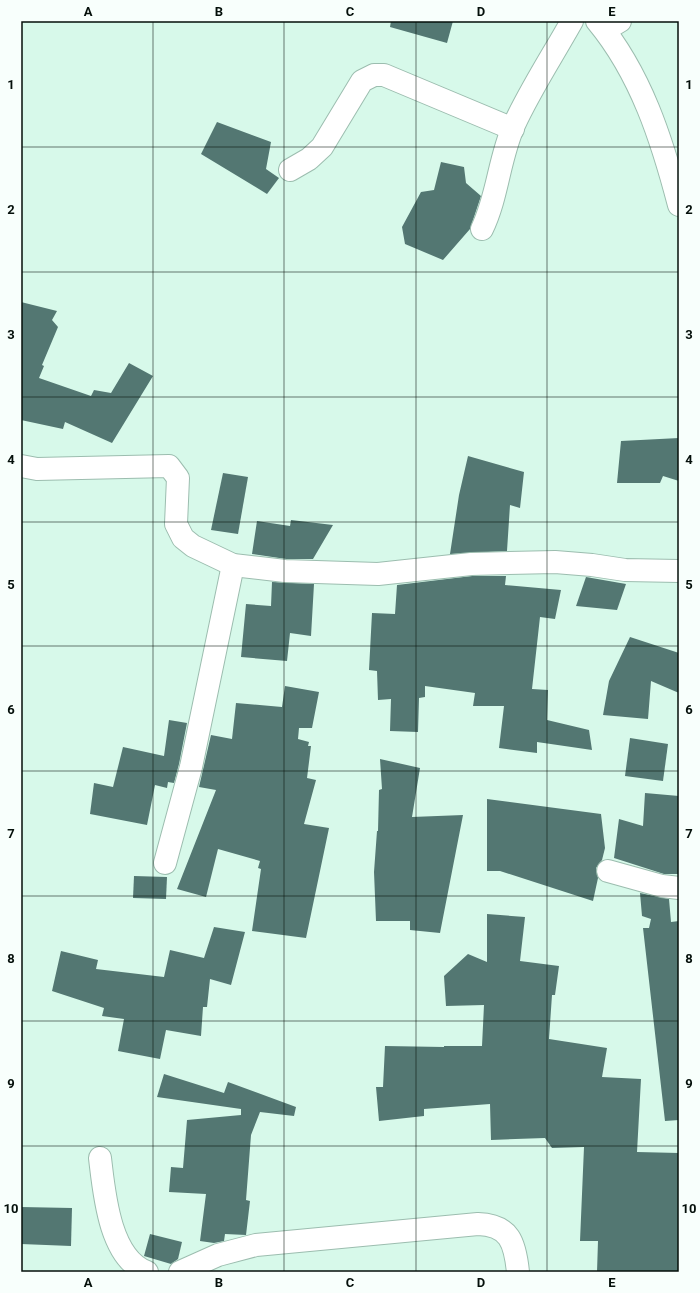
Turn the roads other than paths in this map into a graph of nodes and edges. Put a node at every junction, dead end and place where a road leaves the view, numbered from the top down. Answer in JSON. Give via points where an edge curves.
{"nodes":[{"id":1,"x":572,"y":21,"type":"edge"},
{"id":2,"x":608,"y":24,"type":"edge"},
{"id":3,"x":512,"y":129,"type":"junction"},
{"id":4,"x":290,"y":170,"type":"dead end"},
{"id":5,"x":679,"y":205,"type":"edge"},
{"id":6,"x":482,"y":229,"type":"dead end"},
{"id":7,"x":21,"y":466,"type":"edge"},
{"id":8,"x":232,"y":565,"type":"junction"},
{"id":9,"x":679,"y":571,"type":"edge"},
{"id":10,"x":165,"y":863,"type":"dead end"},
{"id":11,"x":608,"y":871,"type":"dead end"},
{"id":12,"x":679,"y":888,"type":"edge"},
{"id":13,"x":100,"y":1158,"type":"dead end"},
{"id":14,"x":147,"y":1272,"type":"edge"},
{"id":15,"x":180,"y":1272,"type":"edge"},
{"id":16,"x":518,"y":1272,"type":"edge"}],
"edges":[{"from":1,"to":3,"type":"street"},
{"from":2,"to":5,"type":"street","via":[[651,112]]},
{"from":3,"to":4,"type":"street","via":[[384,75],[374,75],[362,82],[322,147],[309,159]]},
{"from":3,"to":6,"type":"street","via":[[495,196]]},
{"from":7,"to":8,"type":"street","via":[[37,469],[170,466],[178,478],[176,524],[183,538],[193,546]]},
{"from":8,"to":9,"type":"street","via":[[285,571],[378,574],[472,564],[555,562],[625,570]]},
{"from":8,"to":10,"type":"street","via":[[191,767]]},
{"from":11,"to":12,"type":"street","via":[[662,886]]},
{"from":13,"to":14,"type":"street","via":[[110,1222],[128,1257]]},
{"from":15,"to":16,"type":"street","via":[[218,1255],[256,1245],[492,1224],[510,1237]]}]}
